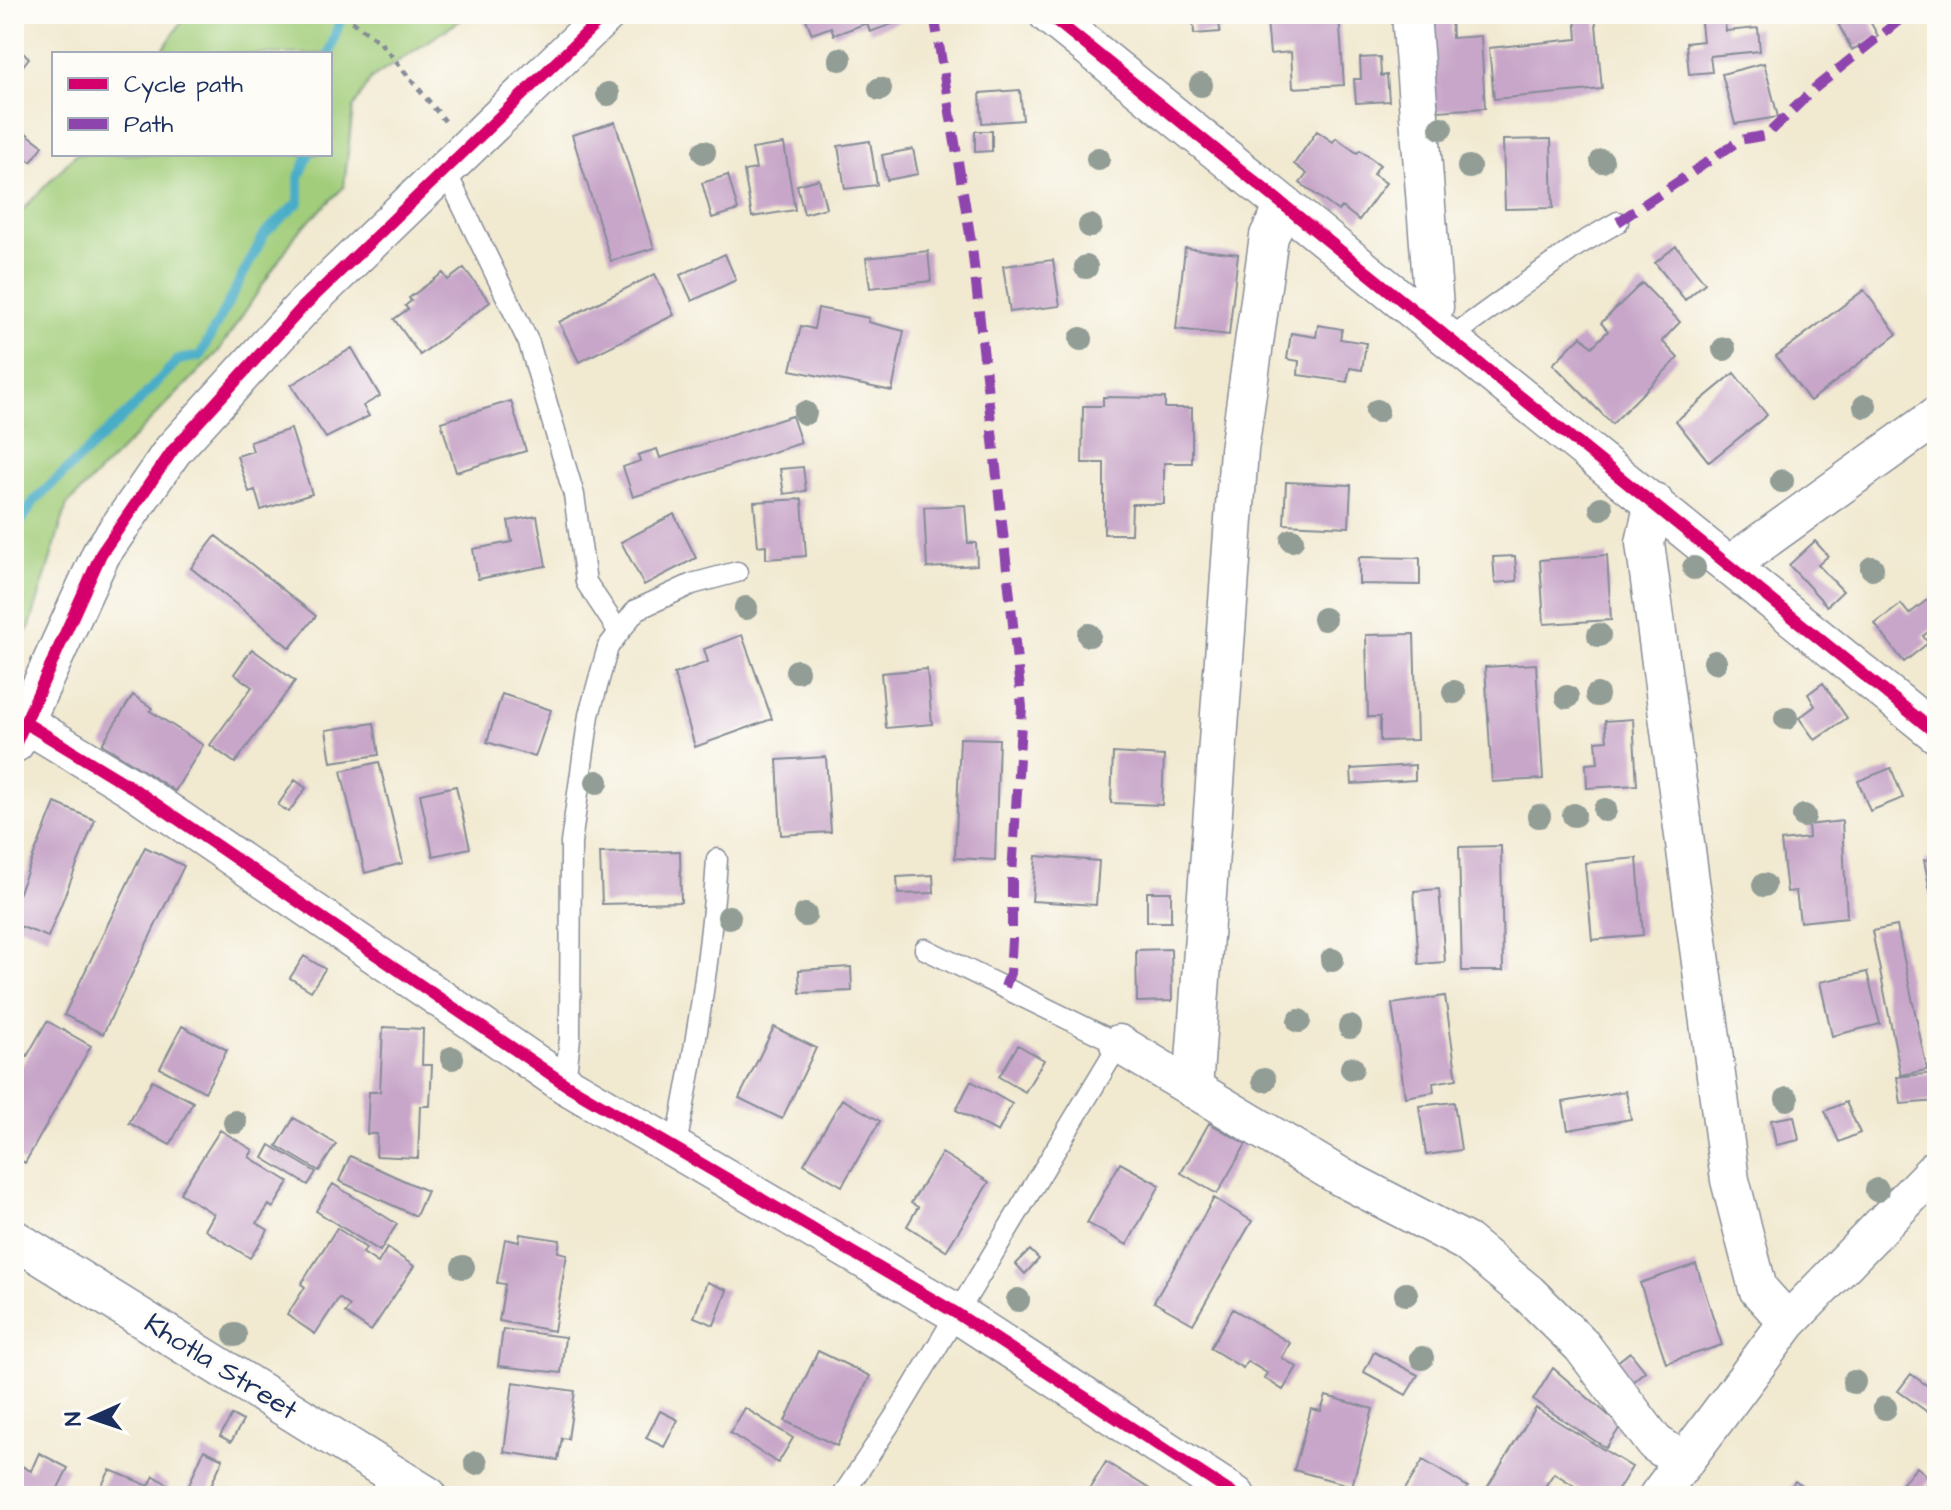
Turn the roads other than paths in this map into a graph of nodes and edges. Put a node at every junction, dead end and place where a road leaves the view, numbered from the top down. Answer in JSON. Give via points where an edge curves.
{"nodes":[{"id":1,"x":606,"y":14,"type":"edge"},
{"id":2,"x":1048,"y":14,"type":"edge"},
{"id":3,"x":1411,"y":14,"type":"edge"},
{"id":4,"x":456,"y":161,"type":"junction"},
{"id":5,"x":1284,"y":207,"type":"junction"},
{"id":6,"x":1618,"y":222,"type":"dead end"},
{"id":7,"x":1440,"y":330,"type":"junction"},
{"id":8,"x":1937,"y":416,"type":"edge"},
{"id":9,"x":1654,"y":502,"type":"junction"},
{"id":10,"x":1731,"y":564,"type":"junction"},
{"id":11,"x":737,"y":572,"type":"dead end"},
{"id":12,"x":619,"y":632,"type":"junction"},
{"id":13,"x":19,"y":734,"type":"edge"},
{"id":14,"x":1937,"y":734,"type":"edge"},
{"id":15,"x":717,"y":859,"type":"dead end"},
{"id":16,"x":925,"y":949,"type":"dead end"},
{"id":17,"x":1119,"y":1044,"type":"junction"},
{"id":18,"x":565,"y":1084,"type":"junction"},
{"id":19,"x":1193,"y":1089,"type":"junction"},
{"id":20,"x":675,"y":1150,"type":"junction"},
{"id":21,"x":1937,"y":1168,"type":"edge"},
{"id":22,"x":14,"y":1239,"type":"edge"},
{"id":23,"x":956,"y":1313,"type":"junction"},
{"id":24,"x":1788,"y":1322,"type":"junction"},
{"id":25,"x":1684,"y":1462,"type":"junction"},
{"id":26,"x":384,"y":1484,"type":"edge"},
{"id":27,"x":428,"y":1496,"type":"edge"},
{"id":28,"x":842,"y":1496,"type":"edge"},
{"id":29,"x":1236,"y":1496,"type":"edge"},
{"id":30,"x":1658,"y":1496,"type":"edge"}],
"edges":[{"from":1,"to":4,"type":"street"},
{"from":2,"to":5,"type":"street"},
{"from":3,"to":7,"type":"street"},
{"from":4,"to":12,"type":"lane","via":[[529,343],[574,495],[586,582]]},
{"from":4,"to":13,"type":"street","via":[[302,308],[173,450],[101,554]]},
{"from":5,"to":7,"type":"street"},
{"from":5,"to":19,"type":"street","via":[[1269,236],[1239,450]]},
{"from":6,"to":7,"type":"lane"},
{"from":7,"to":9,"type":"street"},
{"from":8,"to":10,"type":"street"},
{"from":9,"to":10,"type":"street"},
{"from":9,"to":24,"type":"street","via":[[1645,543],[1727,1166],[1758,1289]]},
{"from":10,"to":14,"type":"street"},
{"from":11,"to":12,"type":"lane","via":[[692,584],[636,610]]},
{"from":12,"to":18,"type":"lane","via":[[608,647],[589,715],[571,843]]},
{"from":13,"to":18,"type":"street","via":[[131,787]]},
{"from":15,"to":20,"type":"lane","via":[[710,954]]},
{"from":16,"to":17,"type":"lane"},
{"from":17,"to":19,"type":"street"},
{"from":17,"to":23,"type":"lane"},
{"from":18,"to":20,"type":"street"},
{"from":19,"to":25,"type":"street","via":[[1341,1177],[1466,1242],[1582,1346],[1655,1443]]},
{"from":20,"to":23,"type":"street"},
{"from":21,"to":24,"type":"street"},
{"from":22,"to":26,"type":"street","name":"Khotla Street"},
{"from":23,"to":28,"type":"lane"},
{"from":23,"to":29,"type":"street"},
{"from":24,"to":25,"type":"street"},
{"from":25,"to":30,"type":"street"},
{"from":26,"to":27,"type":"street","name":"Khotla Street"}]}
